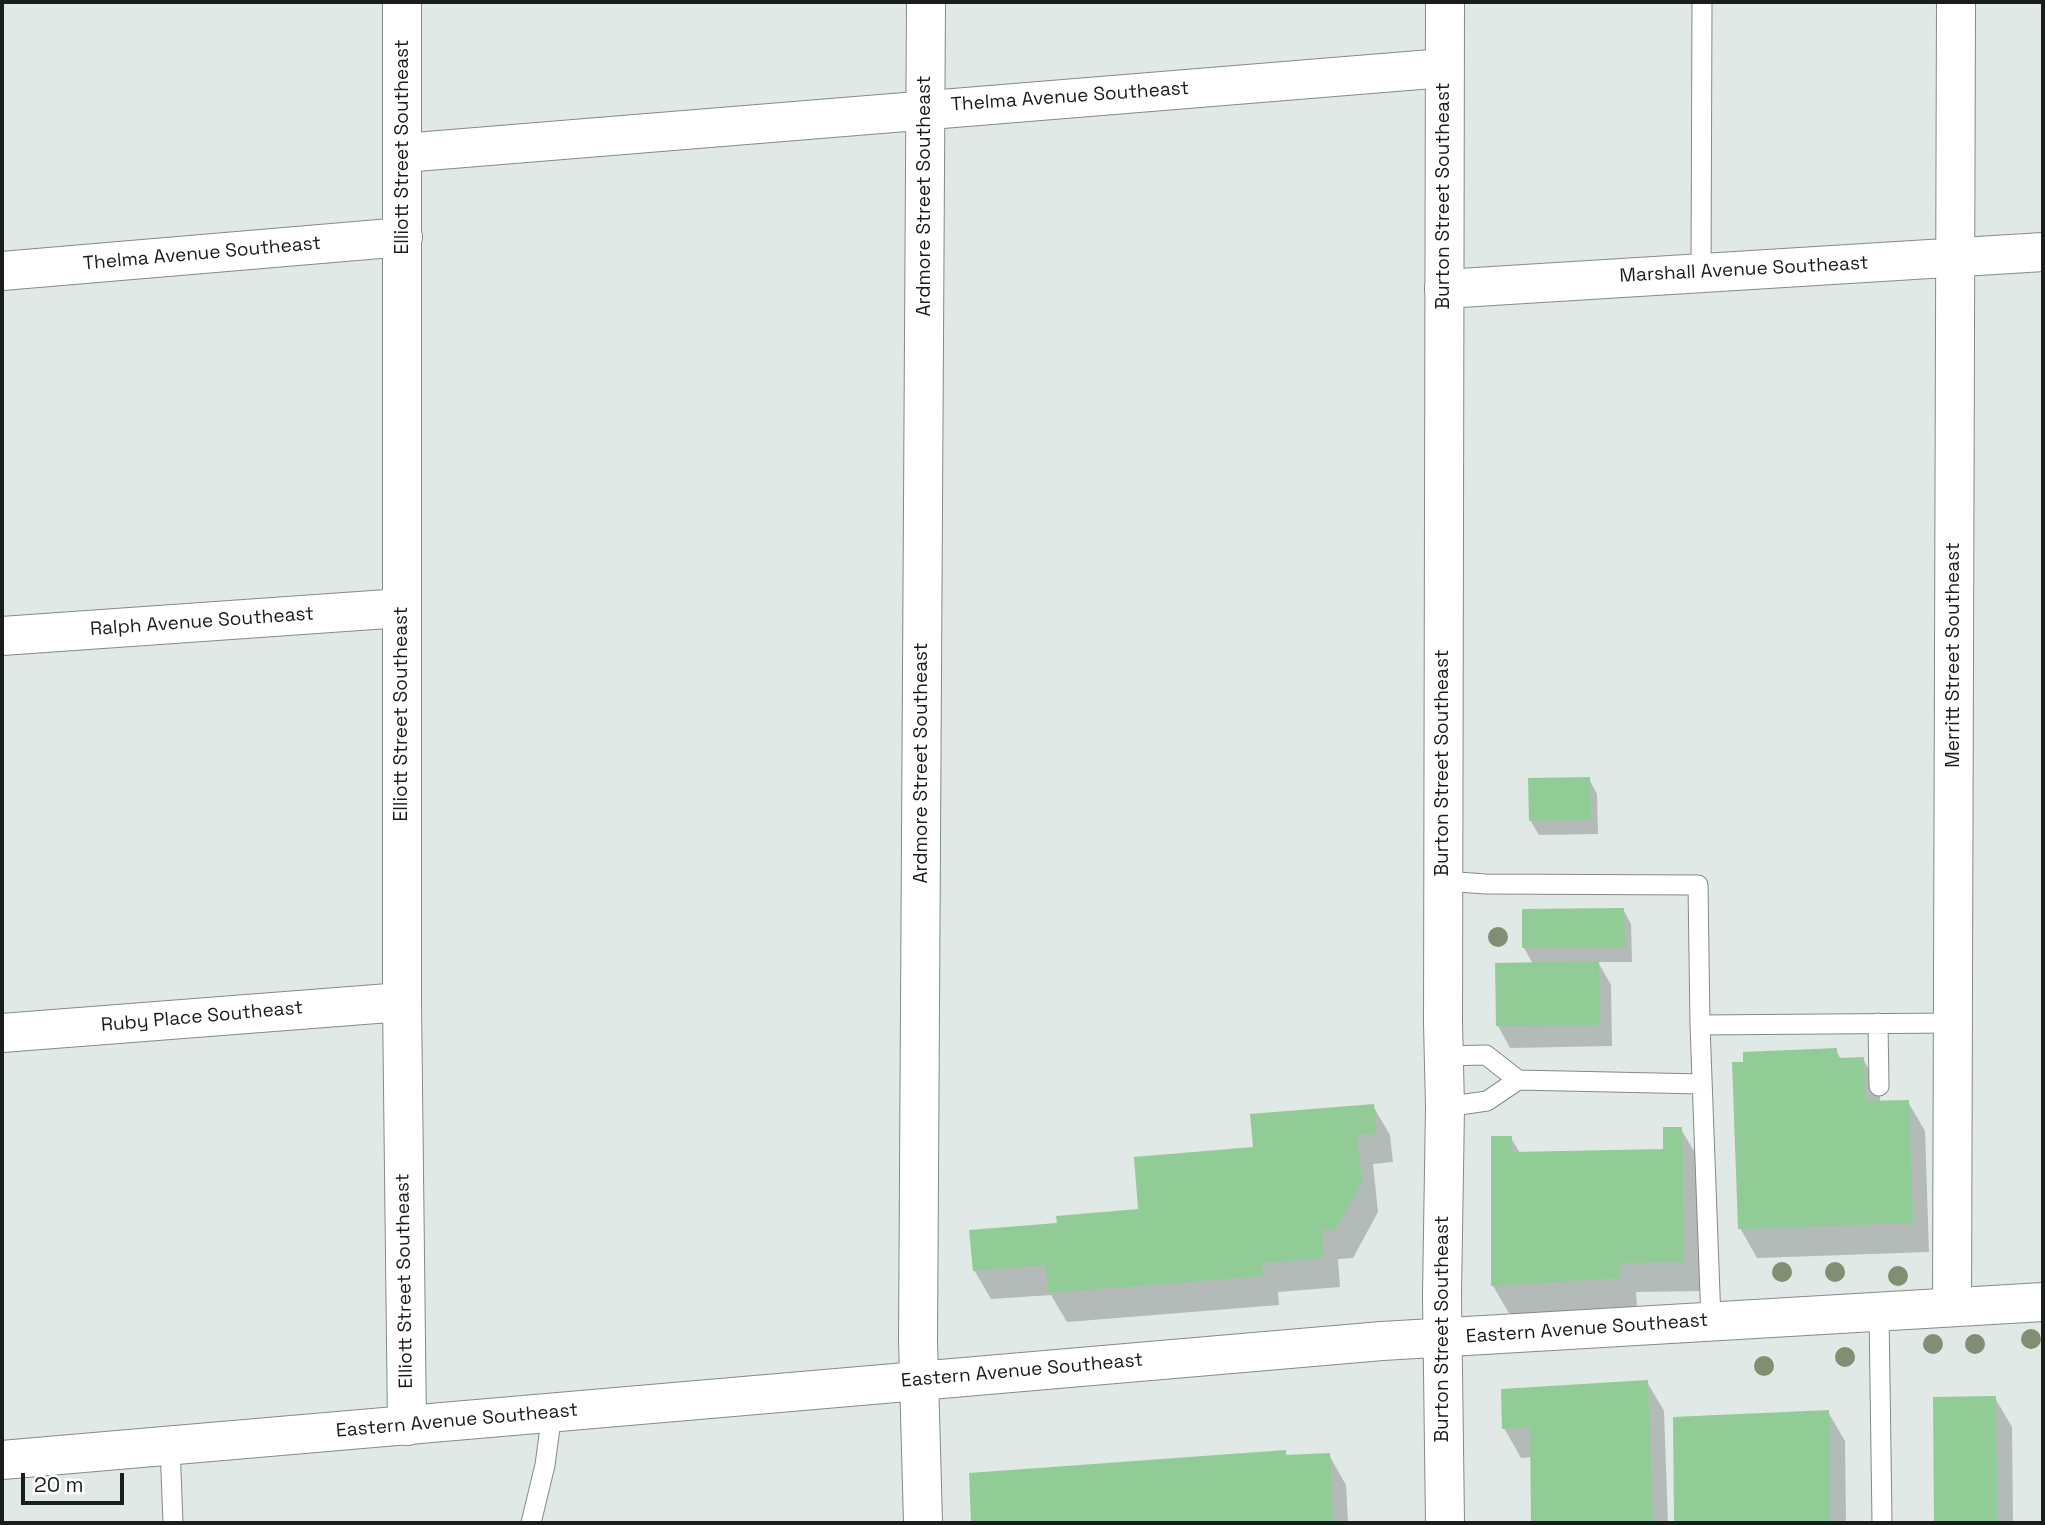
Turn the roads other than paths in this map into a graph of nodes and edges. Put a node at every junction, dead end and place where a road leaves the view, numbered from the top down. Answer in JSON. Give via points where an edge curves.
{"nodes":[{"id":1,"x":402,"y":2,"type":"edge"},
{"id":2,"x":926,"y":2,"type":"edge"},
{"id":3,"x":1445,"y":2,"type":"edge"},
{"id":4,"x":1702,"y":2,"type":"edge"},
{"id":5,"x":1956,"y":2,"type":"edge"},
{"id":6,"x":1444,"y":68,"type":"junction"},
{"id":7,"x":926,"y":109,"type":"junction"},
{"id":8,"x":404,"y":153,"type":"junction"},
{"id":9,"x":403,"y":237,"type":"junction"},
{"id":10,"x":2043,"y":252,"type":"edge"},
{"id":11,"x":1956,"y":257,"type":"junction"},
{"id":12,"x":2,"y":271,"type":"edge"},
{"id":13,"x":1701,"y":273,"type":"junction"},
{"id":14,"x":1444,"y":289,"type":"junction"},
{"id":15,"x":402,"y":608,"type":"junction"},
{"id":16,"x":2,"y":636,"type":"edge"},
{"id":17,"x":1443,"y":881,"type":"junction"},
{"id":18,"x":402,"y":1002,"type":"junction"},
{"id":19,"x":1878,"y":1023,"type":"junction"},
{"id":20,"x":1953,"y":1023,"type":"junction"},
{"id":21,"x":1700,"y":1025,"type":"junction"},
{"id":22,"x":2,"y":1033,"type":"edge"},
{"id":23,"x":1443,"y":1056,"type":"junction"},
{"id":24,"x":1518,"y":1080,"type":"junction"},
{"id":25,"x":1702,"y":1084,"type":"junction"},
{"id":26,"x":1879,"y":1086,"type":"dead end"},
{"id":27,"x":1445,"y":1107,"type":"junction"},
{"id":28,"x":2043,"y":1302,"type":"edge"},
{"id":29,"x":1952,"y":1307,"type":"junction"},
{"id":30,"x":1878,"y":1311,"type":"junction"},
{"id":31,"x":1712,"y":1321,"type":"junction"},
{"id":32,"x":1442,"y":1338,"type":"junction"},
{"id":33,"x":918,"y":1380,"type":"junction"},
{"id":34,"x":552,"y":1413,"type":"junction"},
{"id":35,"x":407,"y":1426,"type":"junction"},
{"id":36,"x":170,"y":1446,"type":"junction"},
{"id":37,"x":2,"y":1460,"type":"edge"},
{"id":38,"x":173,"y":1523,"type":"edge"},
{"id":39,"x":531,"y":1523,"type":"edge"},
{"id":40,"x":923,"y":1523,"type":"edge"},
{"id":41,"x":1445,"y":1523,"type":"edge"},
{"id":42,"x":1882,"y":1523,"type":"edge"}],
"edges":[{"from":1,"to":8,"type":"street","name":"Elliott Street Southeast"},
{"from":2,"to":7,"type":"street","name":"Ardmore Street Southeast"},
{"from":3,"to":6,"type":"street","name":"Burton Street Southeast"},
{"from":4,"to":13,"type":"lane"},
{"from":5,"to":11,"type":"street","name":"Merritt Street Southeast"},
{"from":6,"to":7,"type":"street","name":"Thelma Avenue Southeast"},
{"from":6,"to":14,"type":"street","name":"Burton Street Southeast"},
{"from":7,"to":8,"type":"street","name":"Thelma Avenue Southeast"},
{"from":7,"to":33,"type":"street","name":"Ardmore Street Southeast"},
{"from":8,"to":9,"type":"street","name":"Elliott Street Southeast"},
{"from":9,"to":12,"type":"street","name":"Thelma Avenue Southeast"},
{"from":9,"to":15,"type":"street","name":"Elliott Street Southeast"},
{"from":10,"to":11,"type":"street","name":"Marshall Avenue Southeast"},
{"from":11,"to":13,"type":"street","name":"Marshall Avenue Southeast"},
{"from":11,"to":20,"type":"street","name":"Merritt Street Southeast"},
{"from":13,"to":14,"type":"street","name":"Marshall Avenue Southeast"},
{"from":14,"to":17,"type":"street","name":"Burton Street Southeast"},
{"from":15,"to":16,"type":"street","name":"Ralph Avenue Southeast"},
{"from":15,"to":18,"type":"street","name":"Elliott Street Southeast"},
{"from":17,"to":21,"type":"lane","via":[[1698,885]]},
{"from":17,"to":23,"type":"street","name":"Burton Street Southeast"},
{"from":18,"to":22,"type":"street","name":"Ruby Place Southeast"},
{"from":18,"to":35,"type":"street","name":"Elliott Street Southeast"},
{"from":19,"to":20,"type":"lane"},
{"from":19,"to":21,"type":"lane"},
{"from":19,"to":26,"type":"lane"},
{"from":20,"to":29,"type":"street","name":"Merritt Street Southeast"},
{"from":21,"to":25,"type":"lane"},
{"from":23,"to":24,"type":"lane","via":[[1486,1055]]},
{"from":23,"to":27,"type":"street","name":"Burton Street Southeast"},
{"from":24,"to":25,"type":"lane"},
{"from":24,"to":27,"type":"lane","via":[[1487,1101]]},
{"from":25,"to":31,"type":"lane"},
{"from":27,"to":32,"type":"street","name":"Burton Street Southeast"},
{"from":28,"to":29,"type":"street","name":"Eastern Avenue Southeast"},
{"from":29,"to":30,"type":"street","name":"Eastern Avenue Southeast"},
{"from":30,"to":31,"type":"street","name":"Eastern Avenue Southeast"},
{"from":30,"to":42,"type":"lane"},
{"from":31,"to":32,"type":"street","name":"Eastern Avenue Southeast"},
{"from":32,"to":33,"type":"street","name":"Eastern Avenue Southeast"},
{"from":32,"to":41,"type":"street","name":"Burton Street Southeast"},
{"from":33,"to":34,"type":"street","name":"Eastern Avenue Southeast"},
{"from":33,"to":40,"type":"street","name":"Ardmore Street Southeast"},
{"from":34,"to":35,"type":"street","name":"Eastern Avenue Southeast"},
{"from":34,"to":39,"type":"lane"},
{"from":35,"to":36,"type":"street","name":"Eastern Avenue Southeast"},
{"from":36,"to":37,"type":"street","name":"Eastern Avenue Southeast"},
{"from":36,"to":38,"type":"lane"}]}
